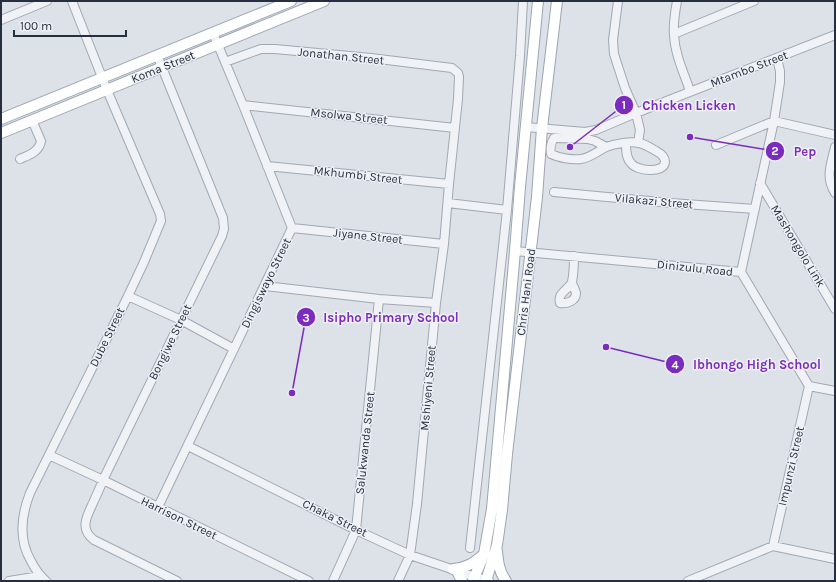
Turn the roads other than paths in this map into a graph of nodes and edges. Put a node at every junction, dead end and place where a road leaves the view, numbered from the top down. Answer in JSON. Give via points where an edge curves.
{"nodes":[{"id":1,"x":47,"y":1,"type":"edge"},
{"id":2,"x":72,"y":1,"type":"edge"},
{"id":3,"x":291,"y":1,"type":"edge"},
{"id":4,"x":324,"y":1,"type":"edge"},
{"id":5,"x":523,"y":1,"type":"edge"},
{"id":6,"x":538,"y":1,"type":"edge"},
{"id":7,"x":557,"y":1,"type":"edge"},
{"id":8,"x":618,"y":1,"type":"edge"},
{"id":9,"x":677,"y":1,"type":"edge"},
{"id":10,"x":754,"y":1,"type":"edge"},
{"id":11,"x":1,"y":20,"type":"edge"},
{"id":12,"x":213,"y":33,"type":"junction"},
{"id":13,"x":674,"y":34,"type":"junction"},
{"id":14,"x":835,"y":35,"type":"edge"},
{"id":15,"x":218,"y":44,"type":"junction"},
{"id":16,"x":157,"y":55,"type":"junction"},
{"id":17,"x":777,"y":58,"type":"junction"},
{"id":18,"x":225,"y":62,"type":"junction"},
{"id":19,"x":162,"y":67,"type":"junction"},
{"id":20,"x":458,"y":73,"type":"joint"},
{"id":21,"x":103,"y":77,"type":"junction"},
{"id":22,"x":108,"y":90,"type":"junction"},
{"id":23,"x":690,"y":91,"type":"junction"},
{"id":24,"x":243,"y":105,"type":"junction"},
{"id":25,"x":636,"y":113,"type":"junction"},
{"id":26,"x":1,"y":119,"type":"edge"},
{"id":27,"x":32,"y":120,"type":"junction"},
{"id":28,"x":774,"y":121,"type":"junction"},
{"id":29,"x":526,"y":127,"type":"junction"},
{"id":30,"x":455,"y":128,"type":"junction"},
{"id":31,"x":542,"y":128,"type":"junction"},
{"id":32,"x":1,"y":133,"type":"edge"},
{"id":33,"x":835,"y":134,"type":"edge"},
{"id":34,"x":638,"y":142,"type":"junction"},
{"id":35,"x":626,"y":143,"type":"junction"},
{"id":36,"x":716,"y":145,"type":"dead end"},
{"id":37,"x":606,"y":147,"type":"junction"},
{"id":38,"x":835,"y":147,"type":"edge"},
{"id":39,"x":20,"y":159,"type":"dead end"},
{"id":40,"x":267,"y":166,"type":"junction"},
{"id":41,"x":449,"y":184,"type":"junction"},
{"id":42,"x":760,"y":184,"type":"junction"},
{"id":43,"x":554,"y":192,"type":"dead end"},
{"id":44,"x":835,"y":193,"type":"edge"},
{"id":45,"x":448,"y":203,"type":"junction"},
{"id":46,"x":755,"y":209,"type":"junction"},
{"id":47,"x":507,"y":210,"type":"junction"},
{"id":48,"x":292,"y":228,"type":"junction"},
{"id":49,"x":444,"y":244,"type":"junction"},
{"id":50,"x":515,"y":251,"type":"junction"},
{"id":51,"x":530,"y":252,"type":"junction"},
{"id":52,"x":574,"y":256,"type":"junction"},
{"id":53,"x":741,"y":272,"type":"junction"},
{"id":54,"x":572,"y":283,"type":"dead end"},
{"id":55,"x":264,"y":286,"type":"junction"},
{"id":56,"x":128,"y":296,"type":"junction"},
{"id":57,"x":379,"y":299,"type":"junction"},
{"id":58,"x":436,"y":304,"type":"junction"},
{"id":59,"x":835,"y":309,"type":"edge"},
{"id":60,"x":181,"y":320,"type":"junction"},
{"id":61,"x":234,"y":349,"type":"junction"},
{"id":62,"x":809,"y":386,"type":"junction"},
{"id":63,"x":835,"y":391,"type":"edge"},
{"id":64,"x":188,"y":446,"type":"junction"},
{"id":65,"x":49,"y":455,"type":"junction"},
{"id":66,"x":103,"y":480,"type":"junction"},
{"id":67,"x":158,"y":507,"type":"junction"},
{"id":68,"x":356,"y":530,"type":"junction"},
{"id":69,"x":497,"y":545,"type":"junction"},
{"id":70,"x":773,"y":546,"type":"junction"},
{"id":71,"x":470,"y":548,"type":"dead end"},
{"id":72,"x":484,"y":554,"type":"junction"},
{"id":73,"x":410,"y":555,"type":"junction"},
{"id":74,"x":835,"y":559,"type":"edge"},
{"id":75,"x":455,"y":570,"type":"junction"},
{"id":76,"x":43,"y":578,"type":"edge"},
{"id":77,"x":474,"y":579,"type":"edge"},
{"id":78,"x":9,"y":581,"type":"edge"},
{"id":79,"x":177,"y":581,"type":"edge"},
{"id":80,"x":309,"y":581,"type":"edge"},
{"id":81,"x":333,"y":581,"type":"edge"},
{"id":82,"x":398,"y":581,"type":"edge"},
{"id":83,"x":462,"y":581,"type":"edge"},
{"id":84,"x":487,"y":581,"type":"edge"},
{"id":85,"x":506,"y":581,"type":"edge"},
{"id":86,"x":688,"y":581,"type":"edge"}],
"edges":[{"from":1,"to":11,"type":"street"},
{"from":2,"to":21,"type":"street","name":"Dube Street"},
{"from":3,"to":12,"type":"main road","name":"Koma Street"},
{"from":4,"to":15,"type":"main road","name":"Koma Street"},
{"from":5,"to":47,"type":"street"},
{"from":6,"to":29,"type":"main road","name":"Chris Hani Road"},
{"from":7,"to":31,"type":"main road","name":"Chris Hani Road"},
{"from":8,"to":25,"type":"street","via":[[613,40],[614,54]]},
{"from":9,"to":13,"type":"street"},
{"from":10,"to":13,"type":"street"},
{"from":12,"to":15,"type":"street","name":"Dingiswayo Street"},
{"from":12,"to":16,"type":"main road","name":"Koma Street"},
{"from":13,"to":23,"type":"street","via":[[677,55]]},
{"from":14,"to":17,"type":"street","name":"Mtambo Street"},
{"from":15,"to":18,"type":"street","name":"Dingiswayo Street"},
{"from":15,"to":19,"type":"main road","name":"Koma Street"},
{"from":16,"to":19,"type":"street","name":"Bongiwe Street"},
{"from":16,"to":21,"type":"main road","name":"Koma Street"},
{"from":17,"to":23,"type":"street","name":"Mtambo Street"},
{"from":17,"to":28,"type":"street","via":[[780,82]]},
{"from":18,"to":20,"type":"street","name":"Jonathan Street","via":[[261,49],[275,49],[423,64],[452,68]]},
{"from":18,"to":24,"type":"street","name":"Dingiswayo Street"},
{"from":19,"to":22,"type":"main road","name":"Koma Street"},
{"from":19,"to":60,"type":"street","name":"Bongiwe Street","via":[[224,224],[222,236]]},
{"from":20,"to":30,"type":"street","name":"Mshiyeni Street"},
{"from":21,"to":22,"type":"street","name":"Dube Street"},
{"from":21,"to":26,"type":"main road","name":"Koma Street"},
{"from":22,"to":27,"type":"main road","name":"Koma Street"},
{"from":22,"to":56,"type":"street","name":"Dube Street","via":[[161,221]]},
{"from":23,"to":25,"type":"street","name":"Mtambo Street"},
{"from":24,"to":30,"type":"street","name":"Msolwa Street"},
{"from":24,"to":40,"type":"street","name":"Dingiswayo Street"},
{"from":25,"to":31,"type":"street","name":"Mtambo Street","via":[[585,132]]},
{"from":25,"to":34,"type":"street","via":[[640,130]]},
{"from":27,"to":32,"type":"main road","name":"Koma Street"},
{"from":27,"to":39,"type":"street","via":[[41,144],[33,154]]},
{"from":28,"to":33,"type":"street"},
{"from":28,"to":36,"type":"street"},
{"from":28,"to":42,"type":"street"},
{"from":29,"to":31,"type":"street","name":"Mtambo Street"},
{"from":29,"to":50,"type":"main road","name":"Chris Hani Road"},
{"from":30,"to":41,"type":"street","name":"Mshiyeni Street"},
{"from":31,"to":51,"type":"main road","name":"Chris Hani Road"},
{"from":34,"to":35,"type":"street"},
{"from":34,"to":35,"type":"street","via":[[660,153],[665,162],[663,166],[658,170],[648,170],[631,164]]},
{"from":35,"to":37,"type":"street"},
{"from":37,"to":37,"type":"street","via":[[588,139],[554,138],[551,154],[582,159]]},
{"from":38,"to":44,"type":"street","via":[[829,175]]},
{"from":40,"to":41,"type":"street","name":"Mkhumbi Street"},
{"from":40,"to":48,"type":"street","name":"Dingiswayo Street"},
{"from":41,"to":45,"type":"street","name":"Mshiyeni Street"},
{"from":42,"to":46,"type":"street"},
{"from":42,"to":59,"type":"street","name":"Mashongolo Link"},
{"from":43,"to":46,"type":"street","name":"Vilakazi Street"},
{"from":45,"to":47,"type":"street"},
{"from":45,"to":49,"type":"street","name":"Mshiyeni Street"},
{"from":46,"to":53,"type":"street"},
{"from":47,"to":71,"type":"street"},
{"from":48,"to":49,"type":"street","name":"Jiyane Street"},
{"from":48,"to":55,"type":"street","name":"Dingiswayo Street"},
{"from":49,"to":58,"type":"street","name":"Mshiyeni Street"},
{"from":50,"to":51,"type":"street","name":"Dinizulu Road"},
{"from":50,"to":72,"type":"main road","name":"Chris Hani Road","via":[[492,509]]},
{"from":51,"to":52,"type":"street","name":"Dinizulu Road"},
{"from":51,"to":69,"type":"main road","name":"Chris Hani Road"},
{"from":52,"to":53,"type":"street","name":"Dinizulu Road"},
{"from":52,"to":54,"type":"street"},
{"from":53,"to":62,"type":"street","name":"Dinizulu Road"},
{"from":55,"to":57,"type":"street"},
{"from":55,"to":61,"type":"street","name":"Dingiswayo Street"},
{"from":56,"to":60,"type":"street"},
{"from":56,"to":65,"type":"street","name":"Dube Street"},
{"from":57,"to":58,"type":"street"},
{"from":57,"to":68,"type":"street","name":"Salukwanda Street"},
{"from":58,"to":73,"type":"street","name":"Mshiyeni Street"},
{"from":60,"to":61,"type":"street"},
{"from":60,"to":66,"type":"street","name":"Bongiwe Street"},
{"from":61,"to":64,"type":"street","name":"Dingiswayo Street"},
{"from":62,"to":63,"type":"street"},
{"from":62,"to":70,"type":"street","name":"Impunzi Street"},
{"from":64,"to":67,"type":"street","name":"Dingiswayo Street"},
{"from":64,"to":68,"type":"street","name":"Chaka Street"},
{"from":65,"to":66,"type":"street","name":"Harrison Street"},
{"from":65,"to":76,"type":"street","name":"Dube Street","via":[[27,500],[22,521],[25,549],[33,566]]},
{"from":66,"to":67,"type":"street","name":"Harrison Street"},
{"from":66,"to":79,"type":"street","name":"Bongiwe Street","via":[[86,519],[89,535],[94,540]]},
{"from":67,"to":80,"type":"street","name":"Harrison Street"},
{"from":68,"to":73,"type":"street","name":"Chaka Street"},
{"from":68,"to":81,"type":"street","name":"Salukwanda Street"},
{"from":69,"to":84,"type":"main road","name":"Chris Hani Road"},
{"from":69,"to":85,"type":"main road","via":[[499,567]]},
{"from":70,"to":74,"type":"street"},
{"from":70,"to":86,"type":"street"},
{"from":72,"to":75,"type":"main road","via":[[469,566]]},
{"from":72,"to":77,"type":"main road","name":"Chris Hani Road"},
{"from":73,"to":75,"type":"street","name":"Chaka Street"},
{"from":73,"to":82,"type":"street","name":"Mshiyeni Street"},
{"from":75,"to":77,"type":"street","name":"Chaka Street"},
{"from":75,"to":83,"type":"main road"},
{"from":76,"to":78,"type":"street"},
{"from":77,"to":84,"type":"street","name":"Chaka Street"}]}
